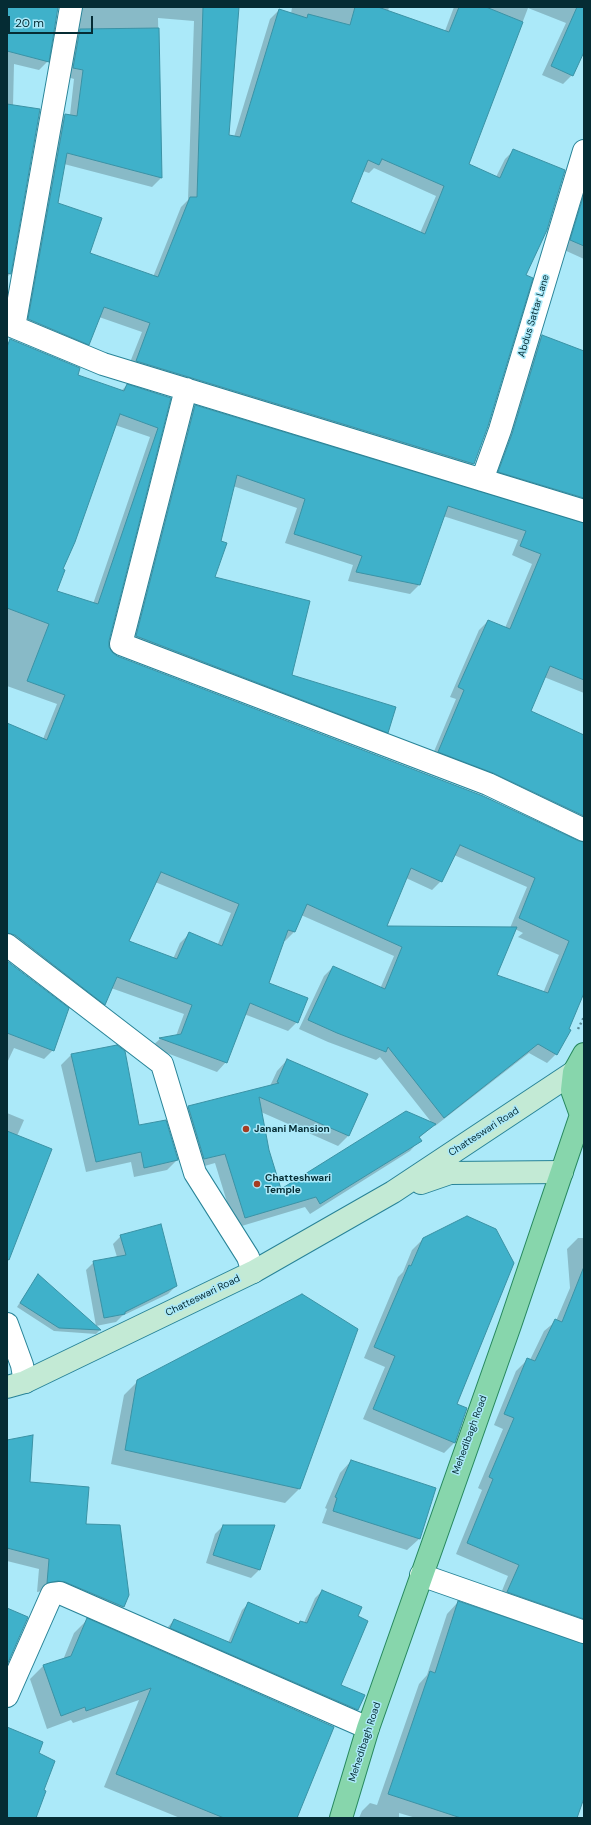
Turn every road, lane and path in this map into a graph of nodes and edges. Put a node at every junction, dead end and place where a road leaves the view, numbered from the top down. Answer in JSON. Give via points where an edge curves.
{"nodes":[{"id":1,"x":71,"y":7,"type":"edge"},
{"id":2,"x":584,"y":151,"type":"edge"},
{"id":3,"x":11,"y":326,"type":"edge"},
{"id":4,"x":186,"y":389,"type":"junction"},
{"id":5,"x":482,"y":480,"type":"junction"},
{"id":6,"x":584,"y":511,"type":"edge"},
{"id":7,"x":584,"y":830,"type":"edge"},
{"id":8,"x":7,"y":945,"type":"edge"},
{"id":9,"x":579,"y":1063,"type":"edge"},
{"id":10,"x":582,"y":1113,"type":"edge"},
{"id":11,"x":562,"y":1172,"type":"junction"},
{"id":12,"x":393,"y":1192,"type":"junction"},
{"id":13,"x":253,"y":1272,"type":"junction"},
{"id":14,"x":7,"y":1324,"type":"edge"},
{"id":15,"x":16,"y":1385,"type":"edge"},
{"id":16,"x":421,"y":1574,"type":"junction"},
{"id":17,"x":584,"y":1632,"type":"edge"},
{"id":18,"x":7,"y":1696,"type":"edge"},
{"id":19,"x":368,"y":1728,"type":"junction"},
{"id":20,"x":341,"y":1818,"type":"edge"}],
"edges":[{"from":1,"to":3,"type":"street"},
{"from":2,"to":5,"type":"street","name":"Abdus Sattar Lane","via":[[500,430]]},
{"from":3,"to":4,"type":"street","via":[[103,364]]},
{"from":4,"to":5,"type":"street"},
{"from":4,"to":7,"type":"street","via":[[121,644],[488,784]]},
{"from":5,"to":6,"type":"street"},
{"from":8,"to":13,"type":"street","via":[[162,1064],[195,1173],[248,1257]]},
{"from":9,"to":10,"type":"main road","name":"Mehedibagh Road","via":[[572,1090]]},
{"from":9,"to":12,"type":"main road","name":"Chatteswari Road"},
{"from":10,"to":11,"type":"main road","name":"Mehedibagh Road"},
{"from":11,"to":12,"type":"main road","name":"Chatteswari Road","via":[[450,1173]]},
{"from":11,"to":16,"type":"main road","name":"Mehedibagh Road"},
{"from":12,"to":13,"type":"main road","name":"Chatteswari Road"},
{"from":13,"to":15,"type":"main road","name":"Chatteswari Road"},
{"from":14,"to":15,"type":"street","via":[[22,1365]]},
{"from":16,"to":17,"type":"street"},
{"from":16,"to":19,"type":"main road","name":"Mehedibagh Road"},
{"from":18,"to":19,"type":"street","via":[[52,1594],[60,1593]]},
{"from":19,"to":20,"type":"main road","name":"Mehedibagh Road"}]}
